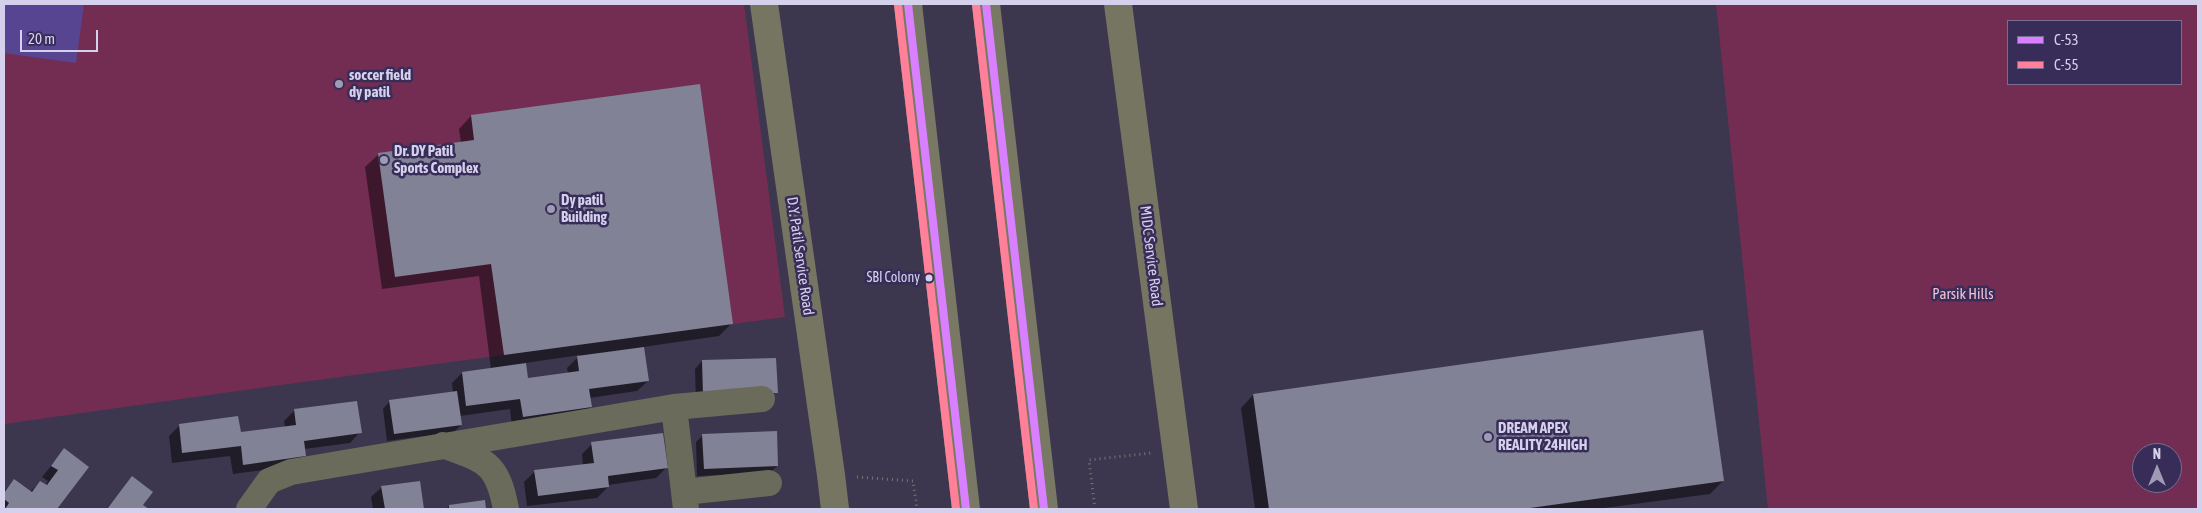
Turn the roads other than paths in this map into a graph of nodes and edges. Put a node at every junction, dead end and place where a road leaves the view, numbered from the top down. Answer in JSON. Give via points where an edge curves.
{"nodes":[{"id":1,"x":764,"y":4,"type":"edge"},
{"id":2,"x":908,"y":4,"type":"edge"},
{"id":3,"x":986,"y":4,"type":"edge"},
{"id":4,"x":1118,"y":4,"type":"edge"},
{"id":5,"x":762,"y":398,"type":"dead end"},
{"id":6,"x":674,"y":407,"type":"junction"},
{"id":7,"x":442,"y":444,"type":"junction"},
{"id":8,"x":769,"y":483,"type":"dead end"},
{"id":9,"x":685,"y":501,"type":"edge"},
{"id":10,"x":248,"y":509,"type":"edge"},
{"id":11,"x":506,"y":509,"type":"edge"},
{"id":12,"x":834,"y":509,"type":"edge"},
{"id":13,"x":966,"y":509,"type":"edge"},
{"id":14,"x":1044,"y":509,"type":"edge"},
{"id":15,"x":1184,"y":509,"type":"edge"}],
"edges":[{"from":1,"to":12,"type":"street","name":"D.Y. Patil Service Road","via":[[832,475]]},
{"from":2,"to":13,"type":"highway"},
{"from":3,"to":14,"type":"highway"},
{"from":4,"to":15,"type":"street","name":"MIDC Service Road"},
{"from":5,"to":6,"type":"street"},
{"from":6,"to":7,"type":"street"},
{"from":6,"to":9,"type":"street"},
{"from":7,"to":10,"type":"street","via":[[291,472],[269,481]]},
{"from":7,"to":11,"type":"street","via":[[485,462],[502,484]]},
{"from":8,"to":9,"type":"street"}]}
